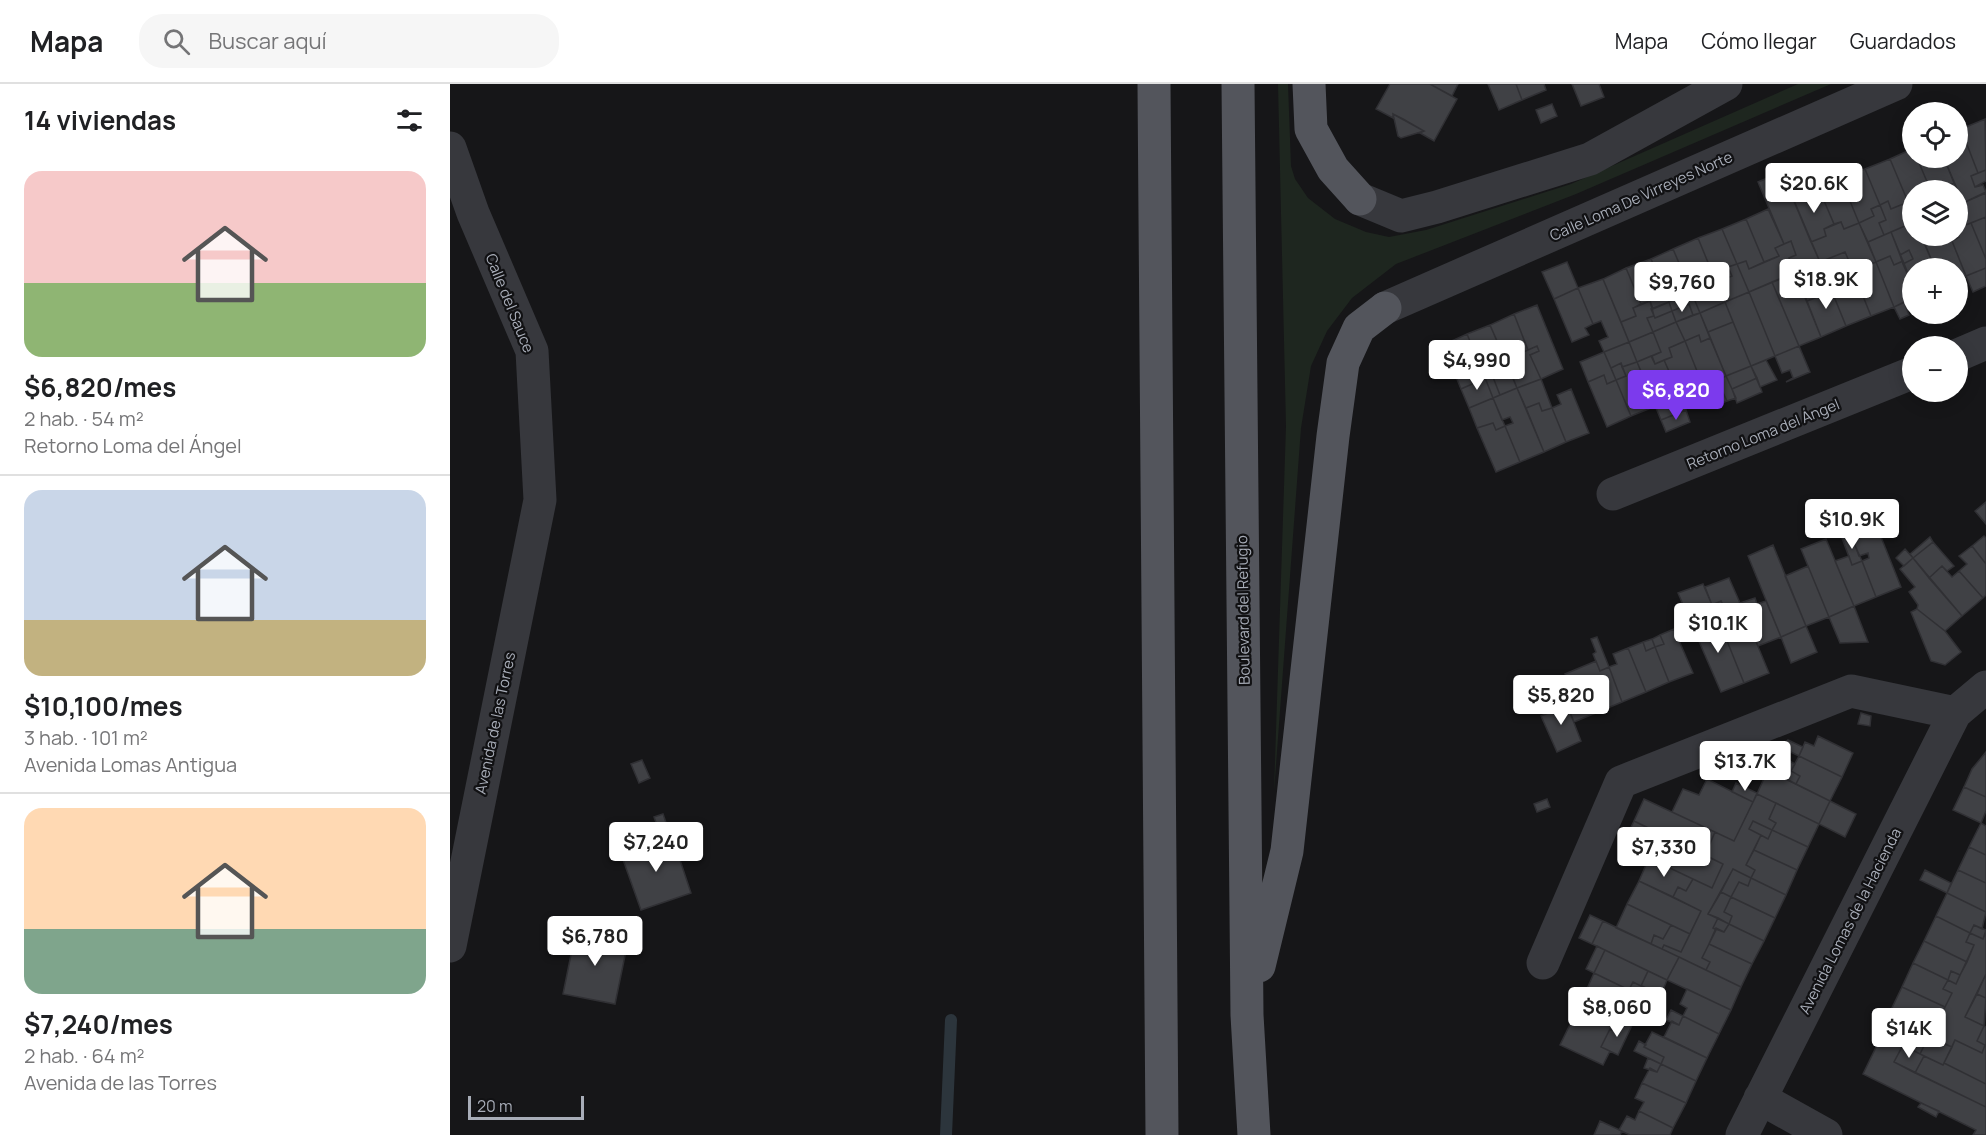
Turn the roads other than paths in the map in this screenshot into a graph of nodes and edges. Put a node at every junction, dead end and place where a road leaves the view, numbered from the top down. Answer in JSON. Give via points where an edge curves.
{"nodes":[{"id":1,"x":1154,"y":84,"type":"edge"},
{"id":2,"x":1238,"y":84,"type":"edge"},
{"id":3,"x":1309,"y":84,"type":"edge"},
{"id":4,"x":1726,"y":84,"type":"edge"},
{"id":5,"x":1896,"y":84,"type":"edge"},
{"id":6,"x":450,"y":148,"type":"edge"},
{"id":7,"x":1360,"y":199,"type":"joint"},
{"id":8,"x":461,"y":212,"type":"edge"},
{"id":9,"x":1385,"y":308,"type":"joint"},
{"id":10,"x":1986,"y":344,"type":"edge"},
{"id":11,"x":1968,"y":351,"type":"edge"},
{"id":12,"x":1902,"y":377,"type":"edge"},
{"id":13,"x":1613,"y":494,"type":"dead end"},
{"id":14,"x":540,"y":500,"type":"joint"},
{"id":15,"x":1986,"y":687,"type":"edge"},
{"id":16,"x":1955,"y":713,"type":"junction"},
{"id":17,"x":457,"y":869,"type":"edge"},
{"id":18,"x":450,"y":946,"type":"edge"},
{"id":19,"x":1543,"y":963,"type":"dead end"},
{"id":20,"x":1247,"y":1015,"type":"junction"},
{"id":21,"x":1760,"y":1098,"type":"junction"},
{"id":22,"x":1162,"y":1135,"type":"edge"},
{"id":23,"x":1254,"y":1135,"type":"edge"},
{"id":24,"x":1742,"y":1135,"type":"edge"},
{"id":25,"x":1826,"y":1135,"type":"edge"}],
"edges":[{"from":1,"to":22,"type":"main road"},
{"from":2,"to":20,"type":"main road","name":"Boulevard del Refugio"},
{"from":3,"to":7,"type":"main road","via":[[1311,129],[1333,169]]},
{"from":4,"to":7,"type":"street","via":[[1590,159],[1401,216]]},
{"from":5,"to":9,"type":"street","name":"Calle Loma De Virreyes Norte"},
{"from":6,"to":8,"type":"street","name":"Calle del Sauce"},
{"from":8,"to":14,"type":"street","name":"Calle del Sauce","via":[[532,351]]},
{"from":9,"to":20,"type":"main road","via":[[1359,328],[1344,363],[1287,851]]},
{"from":10,"to":11,"type":"street"},
{"from":12,"to":13,"type":"street","name":"Retorno Loma del Ángel"},
{"from":14,"to":17,"type":"street","name":"Avenida de las Torres"},
{"from":15,"to":16,"type":"street","name":"Avenida Lomas de la Hacienda"},
{"from":16,"to":19,"type":"street","via":[[1851,691],[1622,782]]},
{"from":16,"to":21,"type":"street","name":"Avenida Lomas de la Hacienda"},
{"from":17,"to":18,"type":"street","name":"Avenida de las Torres"},
{"from":20,"to":23,"type":"main road","name":"Boulevard del Refugio"},
{"from":21,"to":24,"type":"street","name":"Avenida Lomas de la Hacienda"},
{"from":21,"to":25,"type":"street"}]}
